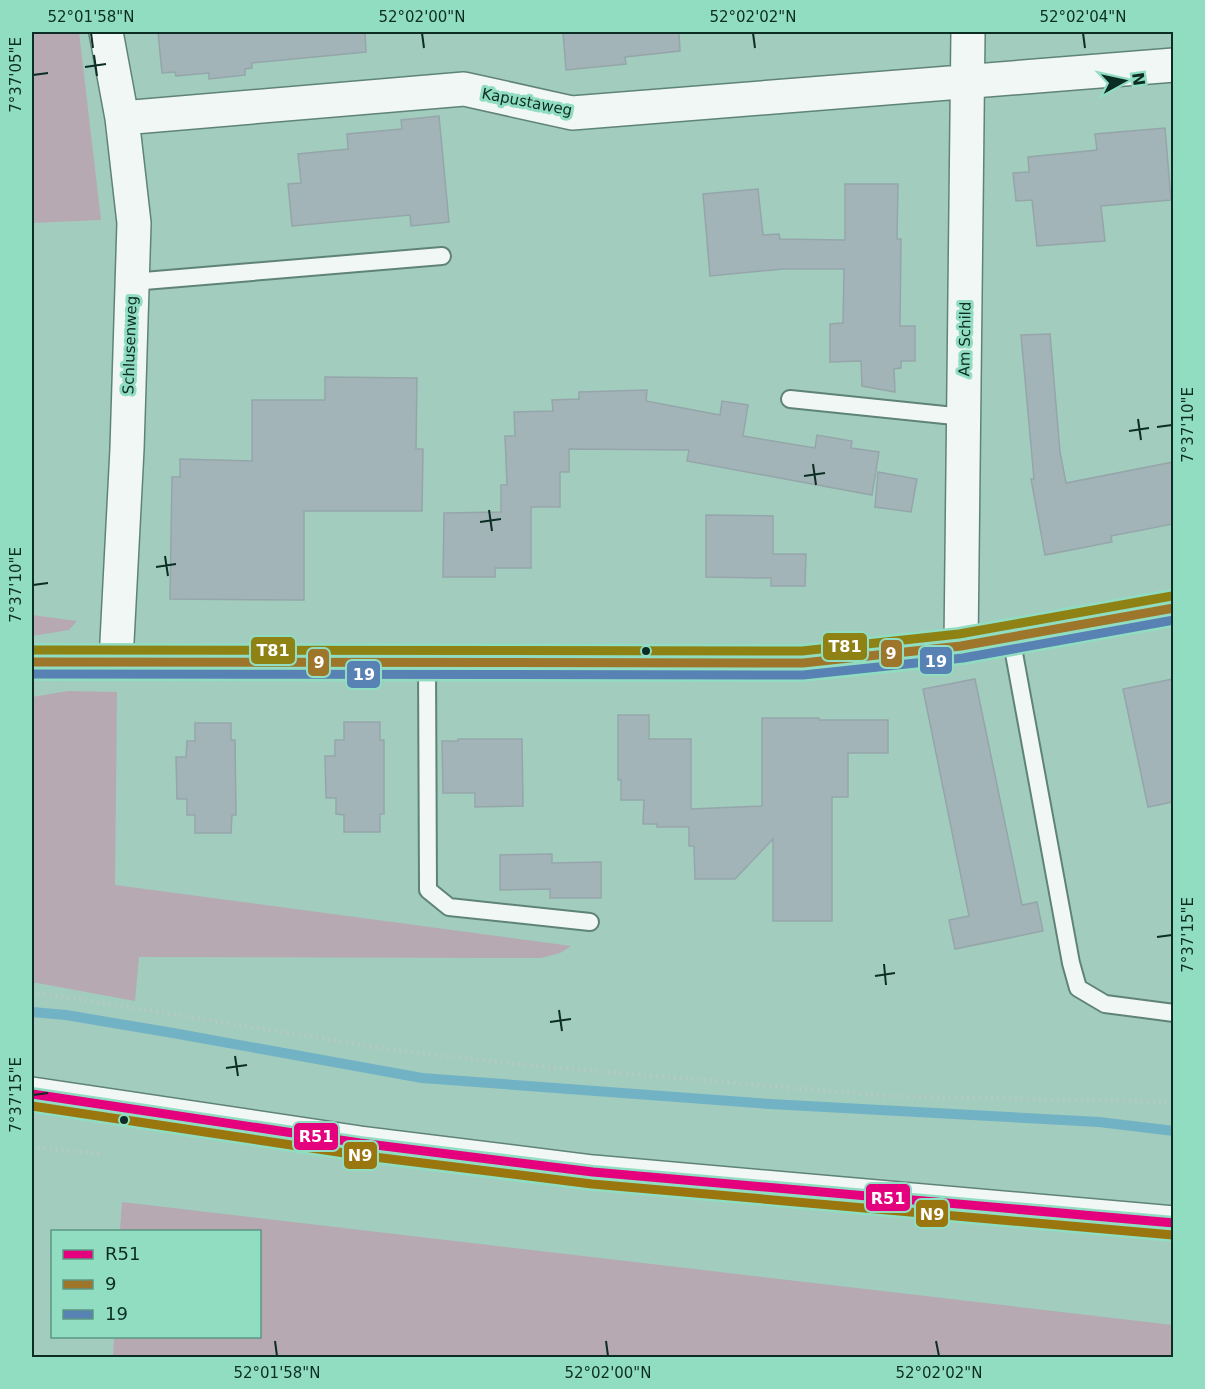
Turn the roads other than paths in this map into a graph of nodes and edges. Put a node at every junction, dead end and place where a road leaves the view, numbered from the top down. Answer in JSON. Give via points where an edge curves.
{"nodes":[{"id":1,"x":106,"y":32,"type":"edge"},
{"id":2,"x":968,"y":32,"type":"edge"},
{"id":3,"x":1173,"y":65,"type":"edge"},
{"id":4,"x":968,"y":81,"type":"junction"},
{"id":5,"x":122,"y":118,"type":"junction"},
{"id":6,"x":442,"y":256,"type":"dead end"},
{"id":7,"x":132,"y":282,"type":"junction"},
{"id":8,"x":790,"y":399,"type":"dead end"},
{"id":9,"x":964,"y":417,"type":"junction"},
{"id":10,"x":1173,"y":608,"type":"edge"},
{"id":11,"x":1011,"y":637,"type":"junction"},
{"id":12,"x":961,"y":646,"type":"junction"},
{"id":13,"x":116,"y":661,"type":"junction"},
{"id":14,"x":32,"y":662,"type":"edge"},
{"id":15,"x":427,"y":662,"type":"junction"},
{"id":16,"x":590,"y":922,"type":"dead end"},
{"id":17,"x":1173,"y":1013,"type":"edge"},
{"id":18,"x":32,"y":1094,"type":"edge"},
{"id":19,"x":1173,"y":1223,"type":"edge"}],
"edges":[{"from":1,"to":5,"type":"street","name":"Schlusenweg"},
{"from":2,"to":4,"type":"street","name":"Am Schild"},
{"from":3,"to":4,"type":"street","name":"Kapustaweg"},
{"from":4,"to":5,"type":"street","name":"Kapustaweg","via":[[572,113],[464,89]]},
{"from":4,"to":9,"type":"street","name":"Am Schild"},
{"from":5,"to":7,"type":"street","name":"Schlusenweg","via":[[134,223]]},
{"from":6,"to":7,"type":"lane"},
{"from":7,"to":13,"type":"street","name":"Schlusenweg"},
{"from":8,"to":9,"type":"lane"},
{"from":9,"to":12,"type":"street","name":"Am Schild"},
{"from":10,"to":11,"type":"street"},
{"from":11,"to":12,"type":"street"},
{"from":11,"to":17,"type":"lane","via":[[1078,988],[1105,1004]]},
{"from":12,"to":15,"type":"street","via":[[803,663]]},
{"from":13,"to":14,"type":"street"},
{"from":13,"to":15,"type":"street"},
{"from":15,"to":16,"type":"lane","via":[[428,890],[449,907]]},
{"from":18,"to":19,"type":"street","via":[[382,1146],[592,1172]]}]}
